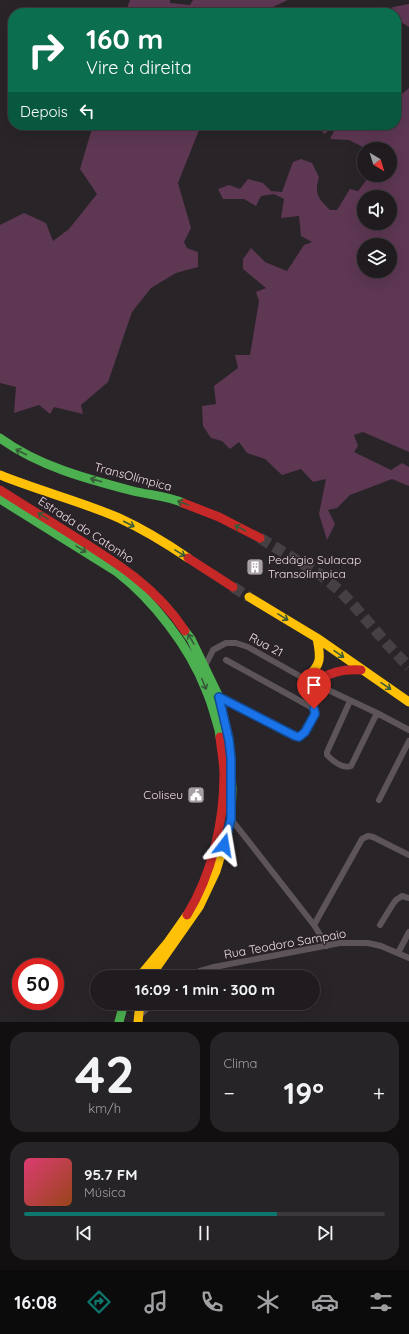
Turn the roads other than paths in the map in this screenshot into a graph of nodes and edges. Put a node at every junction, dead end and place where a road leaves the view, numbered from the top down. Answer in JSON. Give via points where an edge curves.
{"nodes":[{"id":1,"x":0,"y":438,"type":"edge"},
{"id":2,"x":0,"y":475,"type":"edge"},
{"id":3,"x":0,"y":490,"type":"edge"},
{"id":4,"x":0,"y":499,"type":"edge"},
{"id":5,"x":260,"y":538,"type":"tunnel mouth"},
{"id":6,"x":233,"y":588,"type":"tunnel mouth"},
{"id":7,"x":249,"y":597,"type":"tunnel mouth"},
{"id":8,"x":317,"y":638,"type":"junction"},
{"id":9,"x":226,"y":660,"type":"dead end"},
{"id":10,"x":205,"y":666,"type":"junction"},
{"id":11,"x":362,"y":670,"type":"junction"},
{"id":12,"x":305,"y":679,"type":"junction"},
{"id":13,"x":314,"y":684,"type":"junction"},
{"id":14,"x":219,"y":697,"type":"junction"},
{"id":15,"x":350,"y":700,"type":"junction"},
{"id":16,"x":409,"y":702,"type":"edge"},
{"id":17,"x":377,"y":713,"type":"junction"},
{"id":18,"x":409,"y":730,"type":"edge"},
{"id":19,"x":409,"y":741,"type":"edge"},
{"id":20,"x":379,"y":800,"type":"dead end"},
{"id":21,"x":231,"y":819,"type":"junction"},
{"id":22,"x":409,"y":855,"type":"edge"},
{"id":23,"x":409,"y":898,"type":"edge"},
{"id":24,"x":314,"y":925,"type":"junction"},
{"id":25,"x":380,"y":925,"type":"dead end"},
{"id":26,"x":409,"y":932,"type":"edge"},
{"id":27,"x":327,"y":946,"type":"junction"},
{"id":28,"x":398,"y":953,"type":"junction"},
{"id":29,"x":409,"y":958,"type":"edge"},
{"id":30,"x":145,"y":970,"type":"edge"},
{"id":31,"x":154,"y":970,"type":"edge"},
{"id":32,"x":204,"y":970,"type":"edge"},
{"id":33,"x":122,"y":1010,"type":"edge"},
{"id":34,"x":139,"y":1010,"type":"edge"},
{"id":35,"x":147,"y":1010,"type":"edge"},
{"id":36,"x":138,"y":1020,"type":"edge"},
{"id":37,"x":119,"y":1022,"type":"edge"}],
"edges":[{"from":5,"to":1,"type":"main road","name":"TransOlímpica","one_way":true,"via":[[219,517],[179,501],[133,491],[43,463]]},
{"from":2,"to":6,"type":"main road","one_way":true,"via":[[118,519],[146,533]]},
{"from":10,"to":3,"type":"main road","name":"Estrada do Catonho","one_way":true,"via":[[183,627],[155,594],[102,553]]},
{"from":4,"to":30,"type":"main road","name":"Estrada do Catonho","one_way":true,"via":[[126,579],[153,604],[181,640],[198,668],[215,714],[224,764],[224,793],[221,823],[213,855],[193,904],[183,921]]},
{"from":7,"to":8,"type":"main road","one_way":true},
{"from":8,"to":11,"type":"main road","one_way":true},
{"from":8,"to":12,"type":"main road","via":[[320,663]]},
{"from":9,"to":14,"type":"street","via":[[311,707],[315,714],[303,735],[299,737]]},
{"from":10,"to":12,"type":"street","name":"Rua 21","via":[[213,650],[226,643],[236,643]]},
{"from":10,"to":14,"type":"main road","name":"Estrada do Catonho"},
{"from":11,"to":13,"type":"main road","via":[[341,669]]},
{"from":11,"to":16,"type":"main road","one_way":true},
{"from":12,"to":13,"type":"street","name":"Rua 21"},
{"from":13,"to":15,"type":"street","name":"Rua 21"},
{"from":14,"to":21,"type":"main road","name":"Estrada do Catonho","via":[[231,758]]},
{"from":15,"to":17,"type":"street","name":"Rua 21"},
{"from":15,"to":17,"type":"street","via":[[327,752],[331,759],[345,767],[352,764]]},
{"from":17,"to":18,"type":"street","name":"Rua 21"},
{"from":19,"to":20,"type":"street"},
{"from":21,"to":24,"type":"street"},
{"from":21,"to":31,"type":"main road","name":"Estrada do Catonho","via":[[216,871],[199,907]]},
{"from":22,"to":24,"type":"street","via":[[366,836]]},
{"from":23,"to":25,"type":"street","via":[[402,896],[396,900]]},
{"from":24,"to":27,"type":"street"},
{"from":26,"to":28,"type":"street"},
{"from":27,"to":28,"type":"street","name":"Rua Teodoro Sampaio","via":[[368,942]]},
{"from":27,"to":32,"type":"street","name":"Rua Teodoro Sampaio"},
{"from":28,"to":29,"type":"street","name":"Rua Teodoro Sampaio"},
{"from":33,"to":37,"type":"main road"},
{"from":34,"to":36,"type":"main road"},
{"from":35,"to":36,"type":"street"}]}
